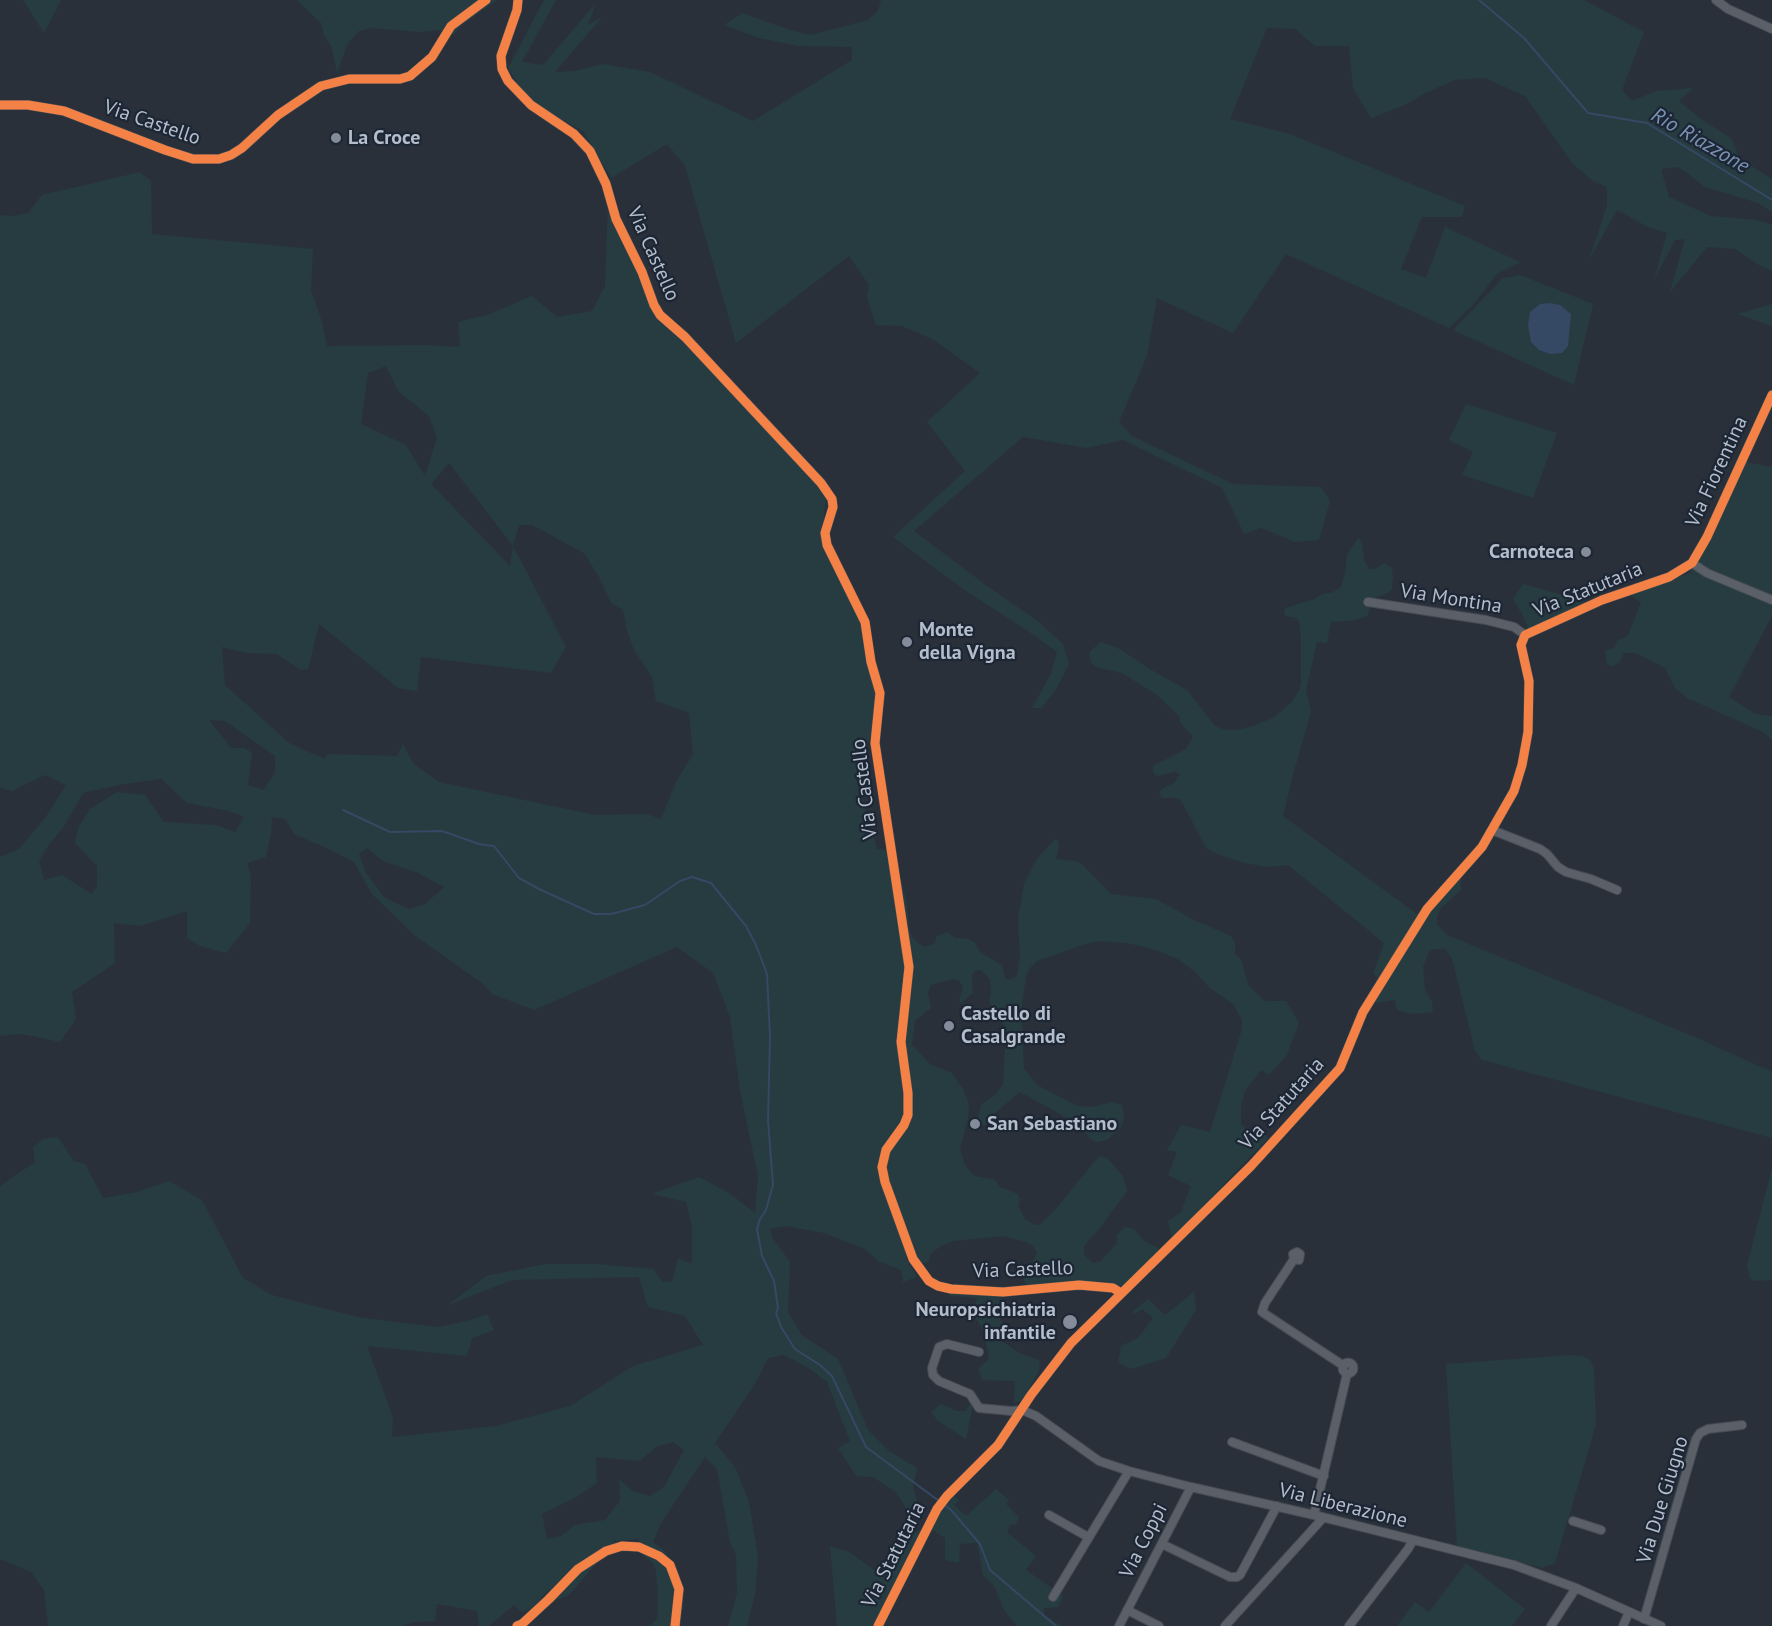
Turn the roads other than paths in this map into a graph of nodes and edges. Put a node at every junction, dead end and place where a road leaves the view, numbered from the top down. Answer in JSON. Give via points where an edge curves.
{"nodes":[{"id":1,"x":486,"y":0,"type":"edge"},
{"id":2,"x":518,"y":0,"type":"edge"},
{"id":3,"x":1716,"y":0,"type":"edge"},
{"id":4,"x":1771,"y":26,"type":"edge"},
{"id":5,"x":0,"y":105,"type":"edge"},
{"id":6,"x":1772,"y":395,"type":"edge"},
{"id":7,"x":1692,"y":563,"type":"junction"},
{"id":8,"x":1772,"y":600,"type":"edge"},
{"id":9,"x":1368,"y":602,"type":"dead end"},
{"id":10,"x":1525,"y":635,"type":"junction"},
{"id":11,"x":1492,"y":830,"type":"junction"},
{"id":12,"x":1617,"y":890,"type":"dead end"},
{"id":13,"x":1294,"y":1259,"type":"dead end"},
{"id":14,"x":1121,"y":1293,"type":"junction"},
{"id":15,"x":979,"y":1353,"type":"dead end"},
{"id":16,"x":1022,"y":1410,"type":"junction"},
{"id":17,"x":1742,"y":1425,"type":"dead end"},
{"id":18,"x":1232,"y":1442,"type":"dead end"},
{"id":19,"x":1129,"y":1471,"type":"junction"},
{"id":20,"x":1324,"y":1476,"type":"junction"},
{"id":21,"x":1191,"y":1487,"type":"junction"},
{"id":22,"x":1277,"y":1506,"type":"junction"},
{"id":23,"x":1049,"y":1515,"type":"dead end"},
{"id":24,"x":1314,"y":1515,"type":"junction"},
{"id":25,"x":1323,"y":1518,"type":"junction"},
{"id":26,"x":1573,"y":1521,"type":"dead end"},
{"id":27,"x":1601,"y":1530,"type":"dead end"},
{"id":28,"x":1088,"y":1537,"type":"junction"},
{"id":29,"x":1413,"y":1540,"type":"junction"},
{"id":30,"x":1162,"y":1544,"type":"junction"},
{"id":31,"x":1576,"y":1588,"type":"junction"},
{"id":32,"x":1053,"y":1597,"type":"dead end"},
{"id":33,"x":1127,"y":1610,"type":"junction"},
{"id":34,"x":1629,"y":1612,"type":"junction"},
{"id":35,"x":1644,"y":1618,"type":"junction"},
{"id":36,"x":517,"y":1626,"type":"edge"},
{"id":37,"x":675,"y":1626,"type":"edge"},
{"id":38,"x":878,"y":1626,"type":"edge"},
{"id":39,"x":1119,"y":1626,"type":"edge"},
{"id":40,"x":1159,"y":1626,"type":"edge"},
{"id":41,"x":1224,"y":1626,"type":"edge"},
{"id":42,"x":1349,"y":1626,"type":"edge"},
{"id":43,"x":1551,"y":1626,"type":"edge"},
{"id":44,"x":1623,"y":1626,"type":"edge"},
{"id":45,"x":1661,"y":1626,"type":"edge"}],
"edges":[{"from":1,"to":5,"type":"street","name":"Via Castello","via":[[451,26],[432,57],[410,76],[391,80],[349,79],[321,86],[278,115],[237,152],[219,159],[193,159],[64,111]]},
{"from":2,"to":14,"type":"street","name":"Via Castello","via":[[501,56],[508,81],[531,105],[574,134],[590,151],[660,315],[685,337],[832,499],[825,533],[827,545],[865,622],[881,699],[875,743],[909,967],[901,1042],[908,1115],[886,1150],[882,1167],[913,1259],[929,1281],[951,1289],[1012,1292],[1079,1285],[1113,1288]]},
{"from":3,"to":4,"type":"street","via":[[1728,9]]},
{"from":6,"to":7,"type":"street","name":"Via Fiorentina"},
{"from":7,"to":8,"type":"street"},
{"from":7,"to":10,"type":"street","name":"Via Statutaria","via":[[1675,574],[1602,600]]},
{"from":9,"to":10,"type":"street","name":"Via Montina","via":[[1486,620],[1517,628]]},
{"from":10,"to":11,"type":"street","name":"Via Statutaria","via":[[1521,645],[1529,681],[1526,747],[1517,782]]},
{"from":11,"to":12,"type":"street","via":[[1540,849],[1566,872]]},
{"from":11,"to":14,"type":"street","name":"Via Statutaria","via":[[1423,915],[1363,1012],[1340,1068],[1251,1166]]},
{"from":13,"to":20,"type":"street","via":[[1262,1312],[1346,1370]]},
{"from":14,"to":16,"type":"street","name":"Via Statutaria","via":[[1071,1343]]},
{"from":15,"to":16,"type":"street","via":[[947,1344],[939,1347],[933,1375],[970,1394],[979,1408]]},
{"from":16,"to":19,"type":"street","name":"Via Liberazione","via":[[1098,1461]]},
{"from":16,"to":38,"type":"street","name":"Via Statutaria","via":[[998,1445],[938,1506]]},
{"from":17,"to":35,"type":"street","name":"Via Due Giugno","via":[[1708,1429],[1696,1439]]},
{"from":18,"to":20,"type":"street"},
{"from":19,"to":21,"type":"street","name":"Via Liberazione"},
{"from":19,"to":28,"type":"street"},
{"from":20,"to":24,"type":"street"},
{"from":21,"to":22,"type":"street","name":"Via Liberazione"},
{"from":21,"to":30,"type":"street","name":"Via Coppi"},
{"from":22,"to":24,"type":"street","name":"Via Liberazione"},
{"from":22,"to":30,"type":"street","via":[[1236,1577]]},
{"from":23,"to":28,"type":"street"},
{"from":24,"to":25,"type":"street","name":"Via Liberazione"},
{"from":25,"to":29,"type":"street","name":"Via Liberazione"},
{"from":25,"to":41,"type":"street"},
{"from":26,"to":27,"type":"street"},
{"from":28,"to":32,"type":"street"},
{"from":29,"to":31,"type":"street","name":"Via Liberazione","via":[[1514,1565]]},
{"from":29,"to":42,"type":"street"},
{"from":30,"to":33,"type":"street","name":"Via Coppi"},
{"from":31,"to":34,"type":"street","name":"Via Liberazione"},
{"from":31,"to":43,"type":"street"},
{"from":33,"to":39,"type":"street","name":"Via Coppi"},
{"from":33,"to":40,"type":"street"},
{"from":34,"to":35,"type":"street","name":"Via Liberazione"},
{"from":34,"to":44,"type":"street"},
{"from":35,"to":45,"type":"street","name":"Via Liberazione"},
{"from":36,"to":37,"type":"street","via":[[578,1569],[622,1546],[639,1547],[670,1564],[679,1589]]}]}
